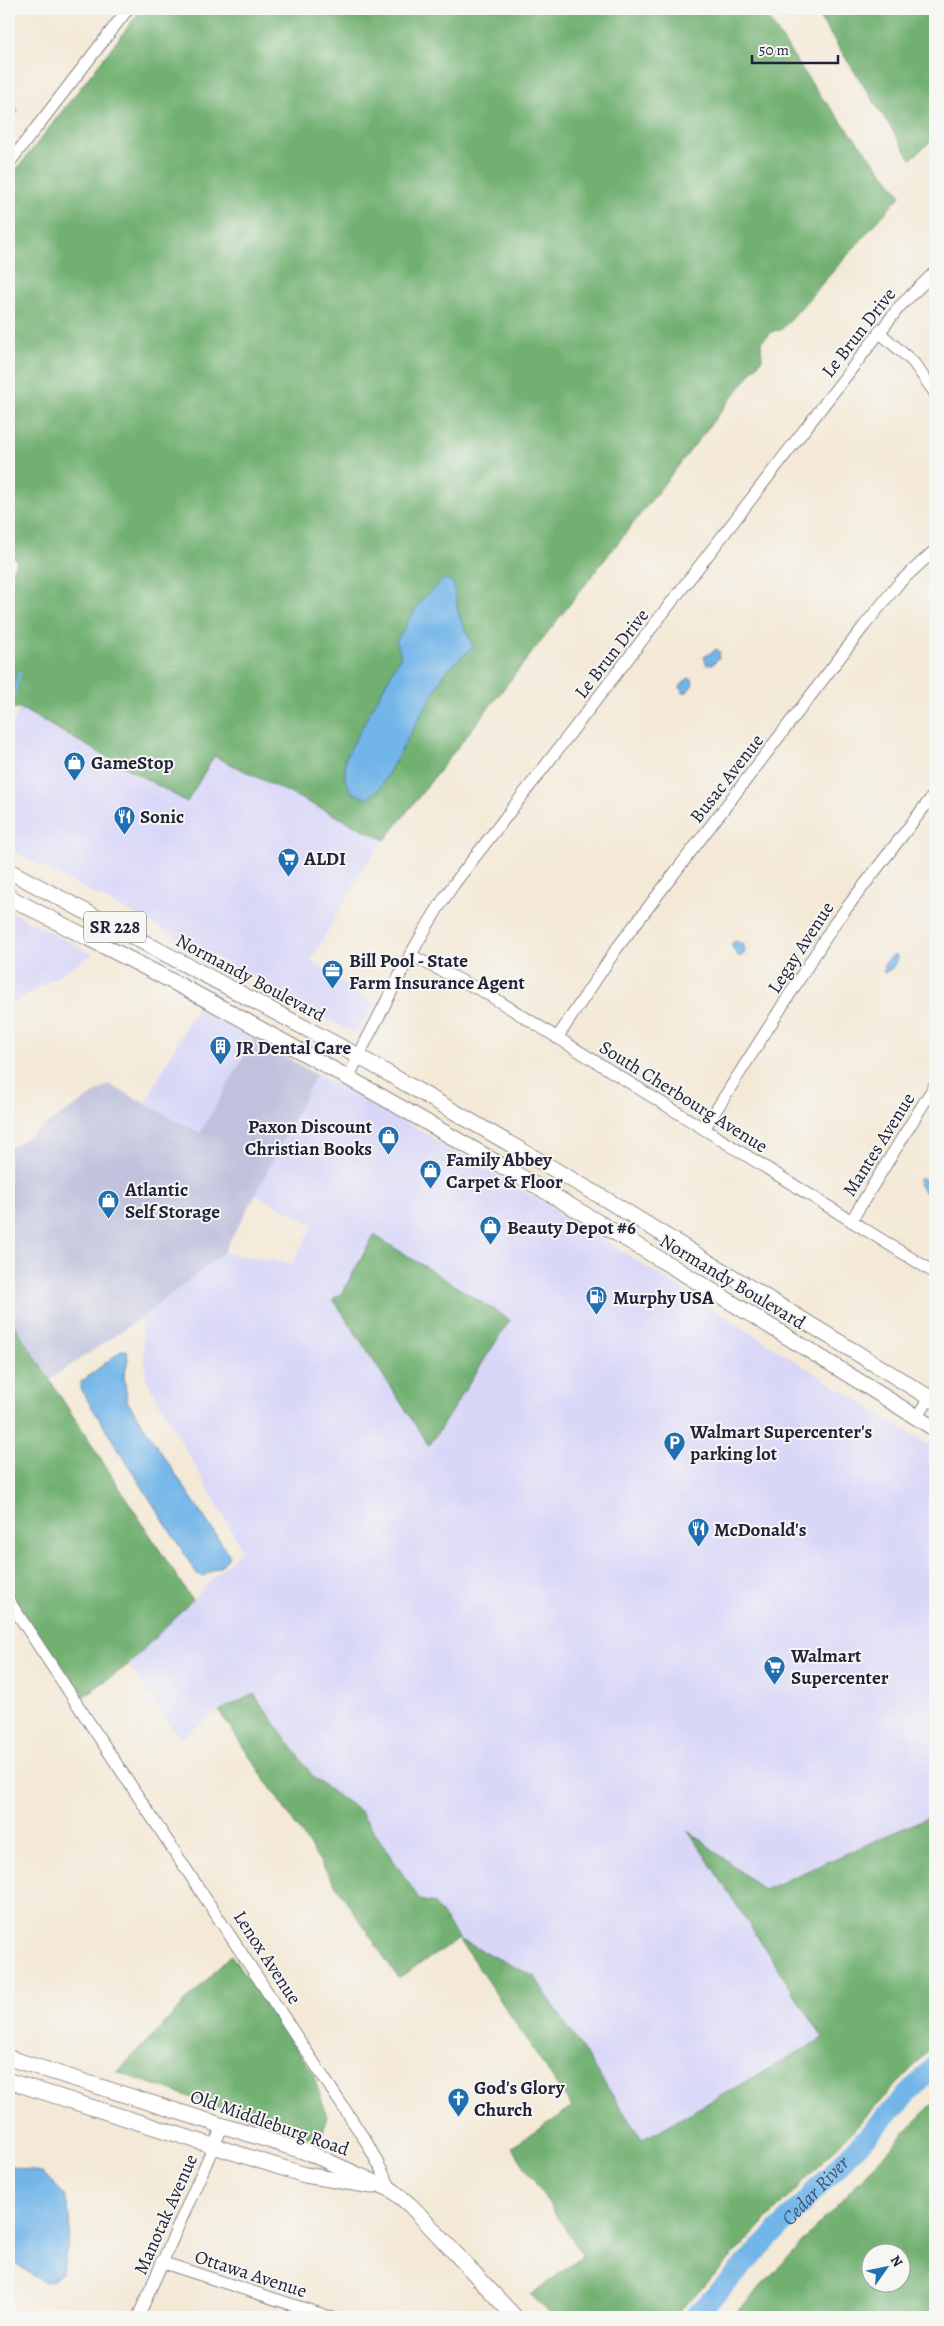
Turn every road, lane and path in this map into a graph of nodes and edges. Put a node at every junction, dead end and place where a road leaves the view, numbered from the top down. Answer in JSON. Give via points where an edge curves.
{"nodes":[{"id":1,"x":128,"y":9,"type":"edge"},
{"id":2,"x":9,"y":163,"type":"edge"},
{"id":3,"x":935,"y":272,"type":"edge"},
{"id":4,"x":879,"y":332,"type":"junction"},
{"id":5,"x":935,"y":393,"type":"edge"},
{"id":6,"x":935,"y":550,"type":"edge"},
{"id":7,"x":935,"y":793,"type":"edge"},
{"id":8,"x":9,"y":871,"type":"edge"},
{"id":9,"x":9,"y":897,"type":"edge"},
{"id":10,"x":410,"y":955,"type":"junction"},
{"id":11,"x":556,"y":1038,"type":"junction"},
{"id":12,"x":358,"y":1056,"type":"junction"},
{"id":13,"x":349,"y":1078,"type":"junction"},
{"id":14,"x":935,"y":1085,"type":"edge"},
{"id":15,"x":704,"y":1129,"type":"junction"},
{"id":16,"x":851,"y":1221,"type":"junction"},
{"id":17,"x":935,"y":1273,"type":"edge"},
{"id":18,"x":934,"y":1396,"type":"edge"},
{"id":19,"x":916,"y":1417,"type":"junction"},
{"id":20,"x":935,"y":1429,"type":"edge"},
{"id":21,"x":9,"y":1601,"type":"edge"},
{"id":22,"x":9,"y":2058,"type":"edge"},
{"id":23,"x":9,"y":2081,"type":"edge"},
{"id":24,"x":223,"y":2125,"type":"junction"},
{"id":25,"x":214,"y":2146,"type":"junction"},
{"id":26,"x":392,"y":2190,"type":"junction"},
{"id":27,"x":162,"y":2262,"type":"junction"},
{"id":28,"x":138,"y":2317,"type":"edge"},
{"id":29,"x":330,"y":2317,"type":"edge"},
{"id":30,"x":515,"y":2317,"type":"edge"}],
"edges":[{"from":1,"to":2,"type":"street"},
{"from":3,"to":4,"type":"street","name":"Le Brun Drive","via":[[905,300]]},
{"from":4,"to":5,"type":"street","via":[[913,362]]},
{"from":4,"to":10,"type":"street","name":"Le Brun Drive","via":[[454,884]]},
{"from":6,"to":11,"type":"street","name":"Busac Avenue","via":[[899,583],[864,626],[617,948]]},
{"from":7,"to":15,"type":"street","name":"Legay Avenue","via":[[835,923]]},
{"from":8,"to":12,"type":"main road","name":"Normandy Boulevard","number":"SR 228"},
{"from":9,"to":13,"type":"main road","name":"Normandy Boulevard","number":"SR 228"},
{"from":10,"to":11,"type":"street","name":"South Cherbourg Avenue","via":[[484,992]]},
{"from":10,"to":12,"type":"street","name":"Le Brun Drive"},
{"from":11,"to":15,"type":"street","name":"South Cherbourg Avenue"},
{"from":12,"to":13,"type":"street","name":"Le Brun Drive"},
{"from":12,"to":18,"type":"main road","name":"Normandy Boulevard","number":"SR 228","via":[[607,1200]]},
{"from":13,"to":19,"type":"main road","name":"Normandy Boulevard","number":"SR 228","via":[[694,1279]]},
{"from":14,"to":16,"type":"street","name":"Mantes Avenue"},
{"from":15,"to":16,"type":"street","name":"South Cherbourg Avenue"},
{"from":16,"to":17,"type":"street","name":"South Cherbourg Avenue"},
{"from":18,"to":19,"type":"street"},
{"from":19,"to":20,"type":"main road","name":"Normandy Boulevard","number":"SR 228"},
{"from":21,"to":26,"type":"street","name":"Lenox Avenue","via":[[368,2145]]},
{"from":22,"to":24,"type":"main road","name":"Old Middleburg Road"},
{"from":23,"to":25,"type":"main road","name":"Old Middleburg Road"},
{"from":24,"to":25,"type":"street","name":"Manotak Avenue"},
{"from":24,"to":26,"type":"main road","name":"Old Middleburg Road","via":[[309,2152]]},
{"from":25,"to":26,"type":"main road","name":"Old Middleburg Road","via":[[305,2175]]},
{"from":25,"to":27,"type":"street","name":"Manotak Avenue"},
{"from":26,"to":30,"type":"main road","name":"Lenox Avenue","via":[[417,2212]]},
{"from":27,"to":28,"type":"street","name":"Manotak Avenue"},
{"from":27,"to":29,"type":"street","name":"Ottawa Avenue"}]}
